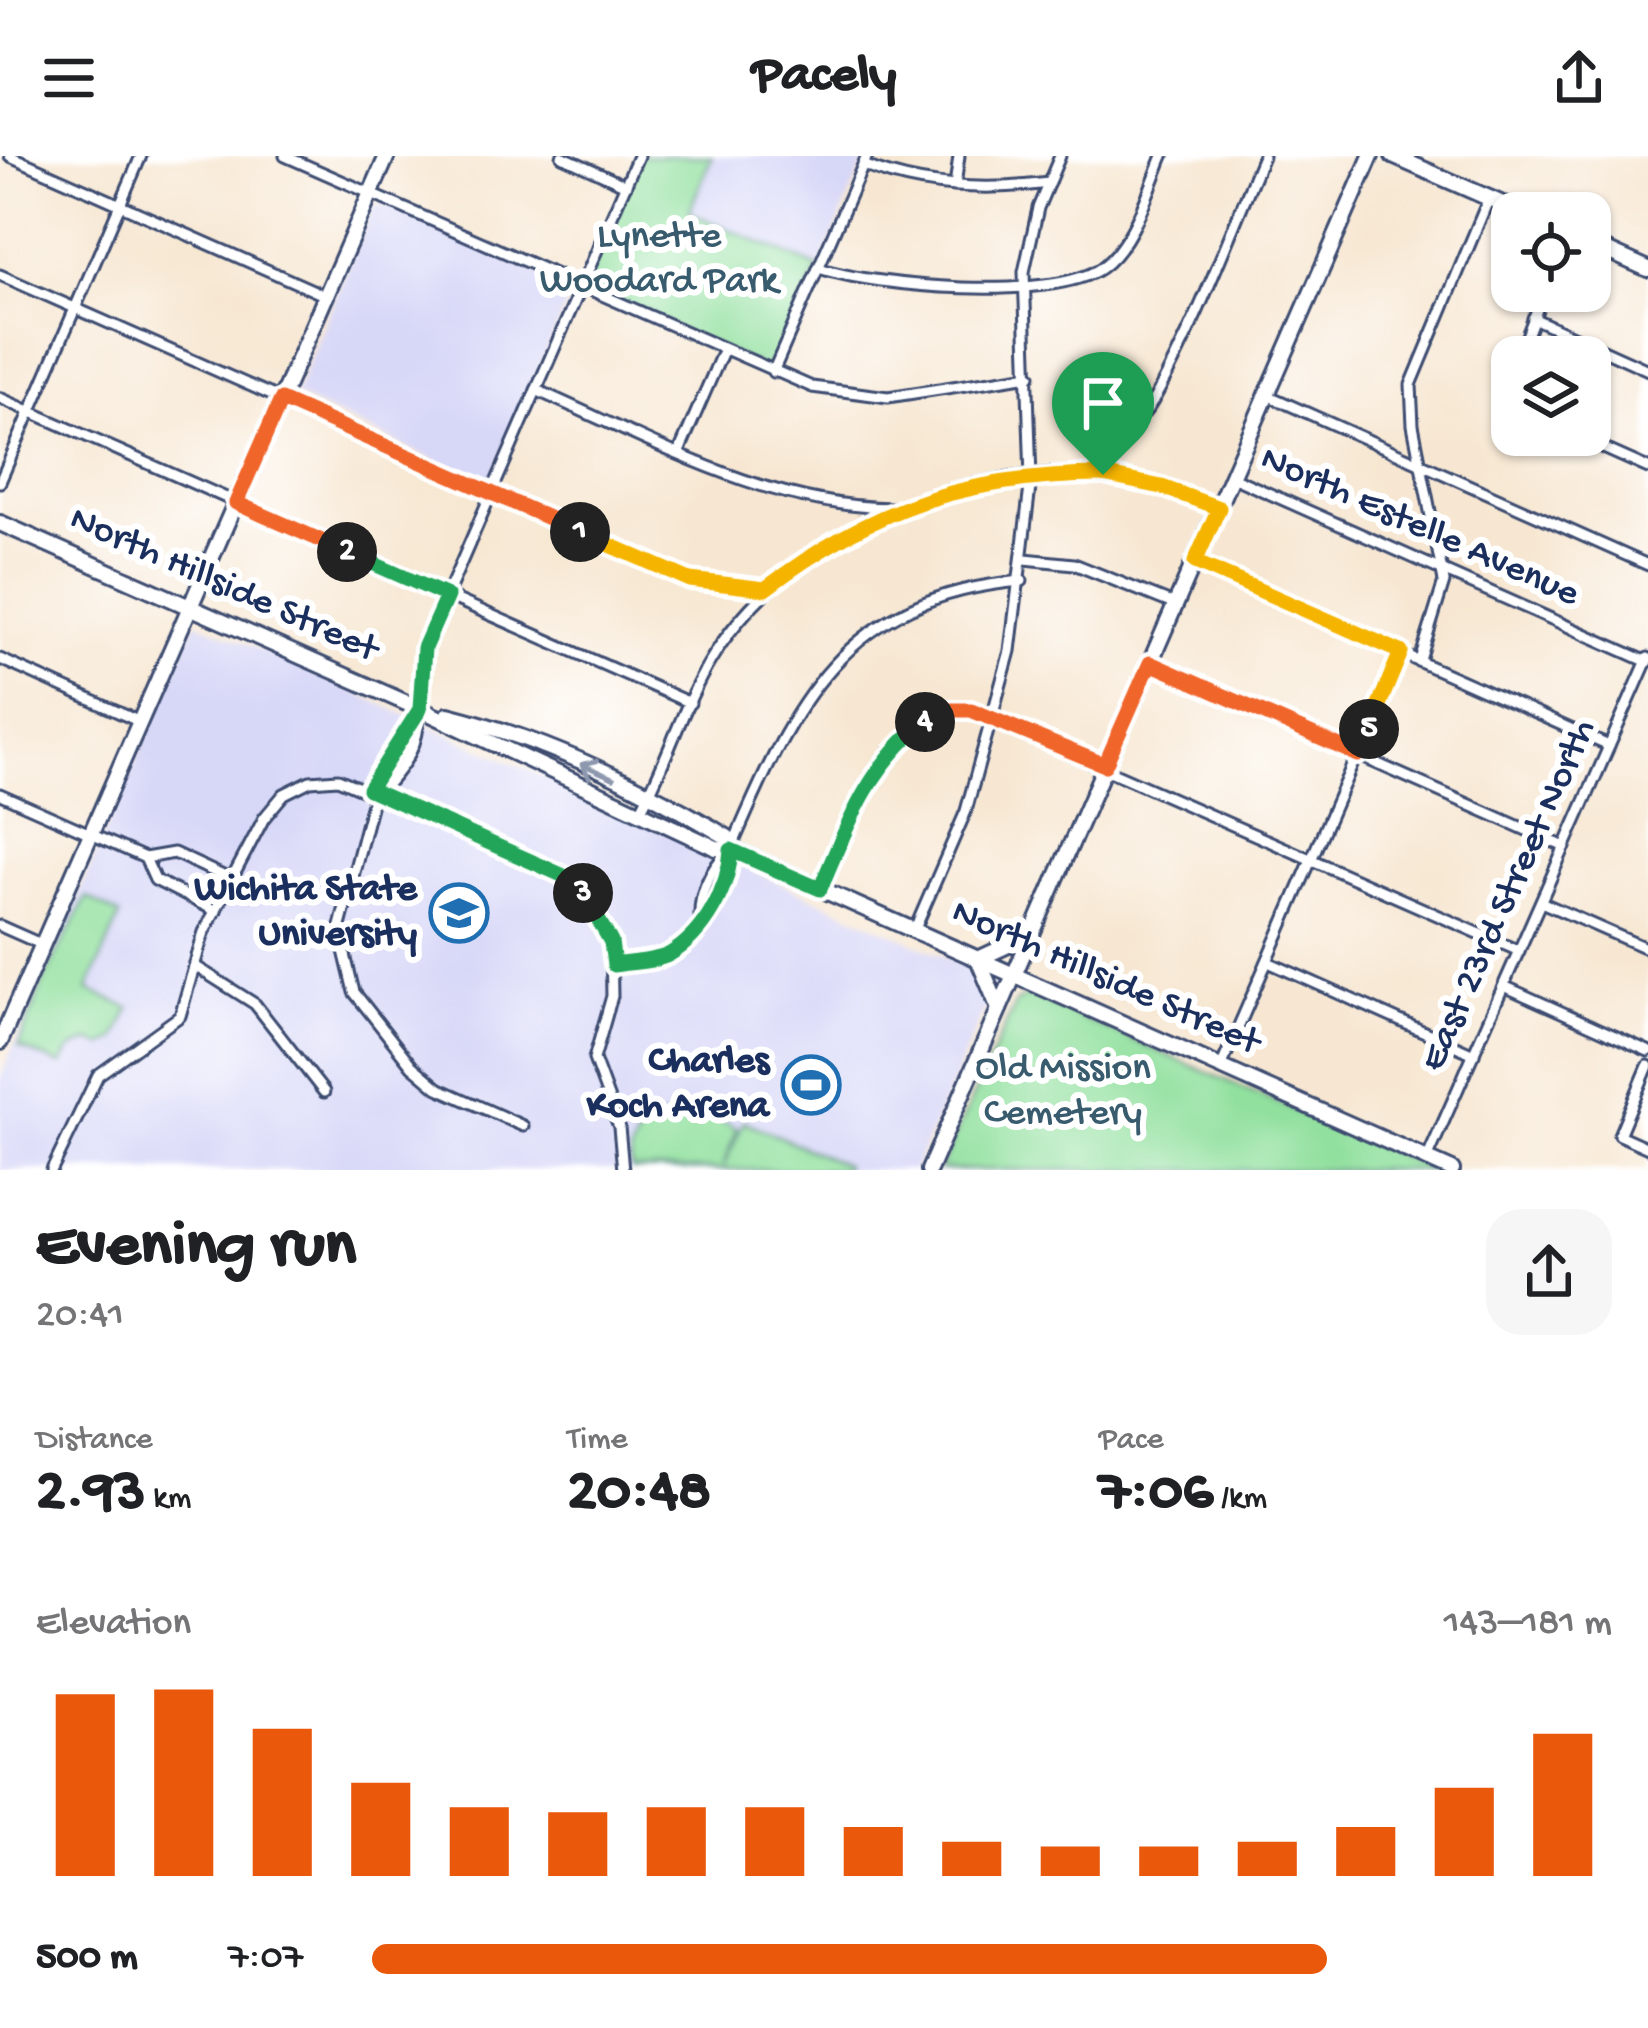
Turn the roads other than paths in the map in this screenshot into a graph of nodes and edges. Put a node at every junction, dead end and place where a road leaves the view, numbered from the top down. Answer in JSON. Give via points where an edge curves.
{"nodes":[{"id":1,"x":10,"y":156,"type":"edge"},
{"id":2,"x":141,"y":156,"type":"edge"},
{"id":3,"x":285,"y":156,"type":"edge"},
{"id":4,"x":387,"y":156,"type":"edge"},
{"id":5,"x":562,"y":156,"type":"edge"},
{"id":6,"x":638,"y":156,"type":"edge"},
{"id":7,"x":959,"y":156,"type":"edge"},
{"id":8,"x":1060,"y":156,"type":"edge"},
{"id":9,"x":1163,"y":156,"type":"edge"},
{"id":10,"x":1263,"y":156,"type":"edge"},
{"id":11,"x":1371,"y":156,"type":"edge"},
{"id":12,"x":1393,"y":156,"type":"edge"},
{"id":13,"x":865,"y":160,"type":"edge"},
{"id":14,"x":1048,"y":183,"type":"junction"},
{"id":15,"x":626,"y":184,"type":"junction"},
{"id":16,"x":955,"y":186,"type":"junction"},
{"id":17,"x":371,"y":194,"type":"junction"},
{"id":18,"x":1489,"y":198,"type":"joint"},
{"id":19,"x":120,"y":204,"type":"junction"},
{"id":20,"x":1611,"y":252,"type":"edge"},
{"id":21,"x":819,"y":268,"type":"junction"},
{"id":22,"x":1648,"y":269,"type":"edge"},
{"id":23,"x":0,"y":275,"type":"edge"},
{"id":24,"x":1025,"y":284,"type":"junction"},
{"id":25,"x":580,"y":288,"type":"junction"},
{"id":26,"x":326,"y":296,"type":"junction"},
{"id":27,"x":75,"y":308,"type":"junction"},
{"id":28,"x":1535,"y":312,"type":"edge"},
{"id":29,"x":1532,"y":318,"type":"junction"},
{"id":30,"x":1526,"y":336,"type":"edge"},
{"id":31,"x":723,"y":351,"type":"junction"},
{"id":32,"x":1648,"y":370,"type":"edge"},
{"id":33,"x":773,"y":372,"type":"junction"},
{"id":34,"x":1030,"y":375,"type":"junction"},
{"id":35,"x":536,"y":390,"type":"junction"},
{"id":36,"x":1268,"y":395,"type":"junction"},
{"id":37,"x":0,"y":398,"type":"edge"},
{"id":38,"x":281,"y":400,"type":"junction"},
{"id":39,"x":31,"y":412,"type":"junction"},
{"id":40,"x":679,"y":452,"type":"junction"},
{"id":41,"x":1611,"y":452,"type":"edge"},
{"id":42,"x":1420,"y":462,"type":"junction"},
{"id":43,"x":1648,"y":468,"type":"edge"},
{"id":44,"x":1103,"y":475,"type":"junction"},
{"id":45,"x":1232,"y":477,"type":"junction"},
{"id":46,"x":1031,"y":479,"type":"junction"},
{"id":47,"x":0,"y":482,"type":"edge"},
{"id":48,"x":491,"y":494,"type":"junction"},
{"id":49,"x":236,"y":503,"type":"junction"},
{"id":50,"x":898,"y":508,"type":"junction"},
{"id":51,"x":1219,"y":508,"type":"junction"},
{"id":52,"x":0,"y":523,"type":"edge"},
{"id":53,"x":1025,"y":559,"type":"junction"},
{"id":54,"x":1195,"y":562,"type":"junction"},
{"id":55,"x":1648,"y":565,"type":"edge"},
{"id":56,"x":1441,"y":569,"type":"junction"},
{"id":57,"x":1022,"y":581,"type":"junction"},
{"id":58,"x":765,"y":589,"type":"junction"},
{"id":59,"x":447,"y":596,"type":"junction"},
{"id":60,"x":1176,"y":605,"type":"junction"},
{"id":61,"x":190,"y":608,"type":"junction"},
{"id":62,"x":1401,"y":652,"type":"junction"},
{"id":63,"x":0,"y":659,"type":"edge"},
{"id":64,"x":1647,"y":660,"type":"edge"},
{"id":65,"x":1420,"y":661,"type":"junction"},
{"id":66,"x":1150,"y":663,"type":"junction"},
{"id":67,"x":690,"y":703,"type":"junction"},
{"id":68,"x":420,"y":709,"type":"junction"},
{"id":69,"x":994,"y":718,"type":"junction"},
{"id":70,"x":140,"y":722,"type":"junction"},
{"id":71,"x":1609,"y":746,"type":"junction"},
{"id":72,"x":1358,"y":755,"type":"junction"},
{"id":73,"x":1105,"y":765,"type":"junction"},
{"id":74,"x":374,"y":791,"type":"junction"},
{"id":75,"x":0,"y":794,"type":"edge"},
{"id":76,"x":649,"y":795,"type":"junction"},
{"id":77,"x":639,"y":812,"type":"junction"},
{"id":78,"x":91,"y":834,"type":"junction"},
{"id":79,"x":1564,"y":847,"type":"junction"},
{"id":80,"x":731,"y":850,"type":"junction"},
{"id":81,"x":145,"y":858,"type":"junction"},
{"id":82,"x":1312,"y":858,"type":"junction"},
{"id":83,"x":234,"y":881,"type":"junction"},
{"id":84,"x":820,"y":889,"type":"junction"},
{"id":85,"x":1541,"y":902,"type":"junction"},
{"id":86,"x":217,"y":911,"type":"junction"},
{"id":87,"x":0,"y":926,"type":"edge"},
{"id":88,"x":914,"y":931,"type":"junction"},
{"id":89,"x":1033,"y":934,"type":"junction"},
{"id":90,"x":43,"y":945,"type":"junction"},
{"id":91,"x":1648,"y":949,"type":"edge"},
{"id":92,"x":1519,"y":951,"type":"junction"},
{"id":93,"x":978,"y":959,"type":"junction"},
{"id":94,"x":1268,"y":962,"type":"junction"},
{"id":95,"x":614,"y":965,"type":"junction"},
{"id":96,"x":195,"y":966,"type":"junction"},
{"id":97,"x":1014,"y":975,"type":"junction"},
{"id":98,"x":1504,"y":986,"type":"junction"},
{"id":99,"x":999,"y":1010,"type":"junction"},
{"id":100,"x":0,"y":1042,"type":"edge"},
{"id":101,"x":1648,"y":1052,"type":"edge"},
{"id":102,"x":1474,"y":1054,"type":"junction"},
{"id":103,"x":1648,"y":1066,"type":"edge"},
{"id":104,"x":1221,"y":1067,"type":"junction"},
{"id":105,"x":324,"y":1092,"type":"dead end"},
{"id":106,"x":523,"y":1126,"type":"dead end"},
{"id":107,"x":1648,"y":1148,"type":"edge"},
{"id":108,"x":1427,"y":1159,"type":"junction"},
{"id":109,"x":52,"y":1170,"type":"edge"},
{"id":110,"x":623,"y":1170,"type":"edge"},
{"id":111,"x":929,"y":1170,"type":"edge"},
{"id":112,"x":1451,"y":1170,"type":"edge"}],
"edges":[{"from":1,"to":19,"type":"street"},
{"from":2,"to":19,"type":"street"},
{"from":3,"to":17,"type":"street"},
{"from":4,"to":17,"type":"main road"},
{"from":5,"to":15,"type":"street"},
{"from":6,"to":15,"type":"street"},
{"from":7,"to":16,"type":"street"},
{"from":8,"to":14,"type":"street"},
{"from":9,"to":24,"type":"street","via":[[1113,258],[1082,277]]},
{"from":10,"to":44,"type":"street","via":[[1174,362],[1150,406],[1106,455]]},
{"from":11,"to":36,"type":"main road"},
{"from":12,"to":18,"type":"main road"},
{"from":13,"to":16,"type":"street"},
{"from":13,"to":21,"type":"street"},
{"from":14,"to":16,"type":"street"},
{"from":14,"to":24,"type":"street","via":[[1027,245]]},
{"from":15,"to":25,"type":"street"},
{"from":17,"to":25,"type":"street"},
{"from":17,"to":26,"type":"main road"},
{"from":18,"to":42,"type":"street","via":[[1413,372]]},
{"from":19,"to":26,"type":"street"},
{"from":19,"to":27,"type":"street"},
{"from":20,"to":22,"type":"main road"},
{"from":21,"to":24,"type":"street","via":[[899,285]]},
{"from":21,"to":33,"type":"street"},
{"from":23,"to":27,"type":"street"},
{"from":24,"to":34,"type":"street"},
{"from":25,"to":31,"type":"street"},
{"from":25,"to":35,"type":"street"},
{"from":26,"to":38,"type":"main road"},
{"from":27,"to":38,"type":"street"},
{"from":27,"to":39,"type":"street"},
{"from":28,"to":29,"type":"street"},
{"from":29,"to":30,"type":"street"},
{"from":29,"to":32,"type":"street"},
{"from":31,"to":33,"type":"street"},
{"from":31,"to":40,"type":"street"},
{"from":33,"to":34,"type":"street","via":[[840,394],[888,397]]},
{"from":34,"to":46,"type":"street"},
{"from":35,"to":40,"type":"street"},
{"from":35,"to":48,"type":"street"},
{"from":36,"to":42,"type":"street"},
{"from":36,"to":45,"type":"main road"},
{"from":37,"to":39,"type":"street"},
{"from":38,"to":48,"type":"street"},
{"from":38,"to":49,"type":"main road"},
{"from":39,"to":47,"type":"street"},
{"from":39,"to":49,"type":"street"},
{"from":40,"to":50,"type":"street","via":[[811,501]]},
{"from":41,"to":43,"type":"street"},
{"from":42,"to":55,"type":"street"},
{"from":42,"to":56,"type":"street"},
{"from":44,"to":46,"type":"street"},
{"from":44,"to":51,"type":"street"},
{"from":45,"to":51,"type":"main road"},
{"from":45,"to":56,"type":"street","name":"North Estelle Avenue"},
{"from":46,"to":50,"type":"street"},
{"from":46,"to":53,"type":"street"},
{"from":48,"to":58,"type":"street","via":[[690,580]]},
{"from":48,"to":59,"type":"street"},
{"from":49,"to":59,"type":"street"},
{"from":49,"to":61,"type":"main road"},
{"from":50,"to":58,"type":"street","via":[[826,543]]},
{"from":51,"to":54,"type":"main road"},
{"from":52,"to":61,"type":"main road","name":"North Hillside Street"},
{"from":53,"to":57,"type":"street"},
{"from":53,"to":60,"type":"street","via":[[1086,567]]},
{"from":54,"to":60,"type":"main road"},
{"from":54,"to":62,"type":"street"},
{"from":56,"to":64,"type":"street","name":"North Estelle Avenue"},
{"from":56,"to":65,"type":"street"},
{"from":57,"to":69,"type":"street"},
{"from":57,"to":80,"type":"street","via":[[938,598],[845,650],[793,712]]},
{"from":58,"to":67,"type":"street","via":[[709,662]]},
{"from":59,"to":67,"type":"street"},
{"from":59,"to":68,"type":"street","via":[[424,648]]},
{"from":60,"to":66,"type":"main road"},
{"from":61,"to":68,"type":"main road","name":"North Hillside Street"},
{"from":61,"to":70,"type":"main road"},
{"from":62,"to":65,"type":"street"},
{"from":62,"to":72,"type":"street"},
{"from":63,"to":70,"type":"street"},
{"from":64,"to":71,"type":"street","name":"East 23rd Street North"},
{"from":65,"to":71,"type":"street"},
{"from":66,"to":72,"type":"street"},
{"from":66,"to":73,"type":"main road"},
{"from":67,"to":76,"type":"street"},
{"from":68,"to":74,"type":"street"},
{"from":76,"to":68,"type":"main road","name":"North Hillside Street","one_way":true,"via":[[501,728]]},
{"from":68,"to":77,"type":"main road","name":"North Hillside Street"},
{"from":69,"to":73,"type":"street"},
{"from":69,"to":84,"type":"street","via":[[949,710],[896,746],[869,780]]},
{"from":69,"to":88,"type":"street","via":[[966,811]]},
{"from":70,"to":78,"type":"main road"},
{"from":71,"to":79,"type":"street","name":"East 23rd Street North"},
{"from":72,"to":79,"type":"street"},
{"from":72,"to":82,"type":"street"},
{"from":73,"to":82,"type":"street"},
{"from":73,"to":89,"type":"main road"},
{"from":74,"to":83,"type":"street","via":[[338,778],[284,794]]},
{"from":74,"to":95,"type":"street","via":[[564,876],[593,905]]},
{"from":74,"to":106,"type":"street","via":[[342,904],[342,960],[354,992],[438,1088]]},
{"from":75,"to":78,"type":"street"},
{"from":76,"to":77,"type":"street"},
{"from":76,"to":80,"type":"main road","name":"North Hillside Street","via":[[727,837]]},
{"from":77,"to":80,"type":"main road","name":"North Hillside Street"},
{"from":78,"to":81,"type":"street"},
{"from":78,"to":90,"type":"main road"},
{"from":79,"to":85,"type":"street","name":"East 23rd Street North"},
{"from":80,"to":84,"type":"main road","name":"North Hillside Street"},
{"from":80,"to":95,"type":"street","via":[[702,894],[701,925],[668,956]]},
{"from":81,"to":83,"type":"street","via":[[174,853]]},
{"from":81,"to":86,"type":"street","via":[[155,880]]},
{"from":82,"to":92,"type":"street"},
{"from":82,"to":94,"type":"street"},
{"from":83,"to":86,"type":"street"},
{"from":84,"to":88,"type":"main road","name":"North Hillside Street"},
{"from":85,"to":91,"type":"street"},
{"from":85,"to":92,"type":"street","name":"East 23rd Street North"},
{"from":86,"to":96,"type":"street"},
{"from":87,"to":90,"type":"street"},
{"from":88,"to":93,"type":"main road","name":"North Hillside Street"},
{"from":89,"to":93,"type":"main road"},
{"from":89,"to":97,"type":"main road"},
{"from":90,"to":100,"type":"main road"},
{"from":92,"to":98,"type":"street","name":"East 23rd Street North"},
{"from":93,"to":97,"type":"main road","name":"North Hillside Street"},
{"from":93,"to":99,"type":"main road"},
{"from":94,"to":102,"type":"street"},
{"from":94,"to":104,"type":"street"},
{"from":95,"to":110,"type":"street","via":[[594,1059],[619,1127]]},
{"from":96,"to":105,"type":"street","via":[[255,1004]]},
{"from":96,"to":109,"type":"street","via":[[169,1030],[90,1085]]},
{"from":97,"to":99,"type":"main road"},
{"from":97,"to":104,"type":"main road","name":"North Hillside Street"},
{"from":98,"to":101,"type":"street"},
{"from":98,"to":102,"type":"street","name":"East 23rd Street North"},
{"from":99,"to":111,"type":"main road"},
{"from":102,"to":108,"type":"street","name":"East 23rd Street North"},
{"from":103,"to":107,"type":"street","via":[[1618,1135]]},
{"from":104,"to":108,"type":"main road","name":"North Hillside Street"},
{"from":108,"to":112,"type":"main road","name":"North Hillside Street"}]}
